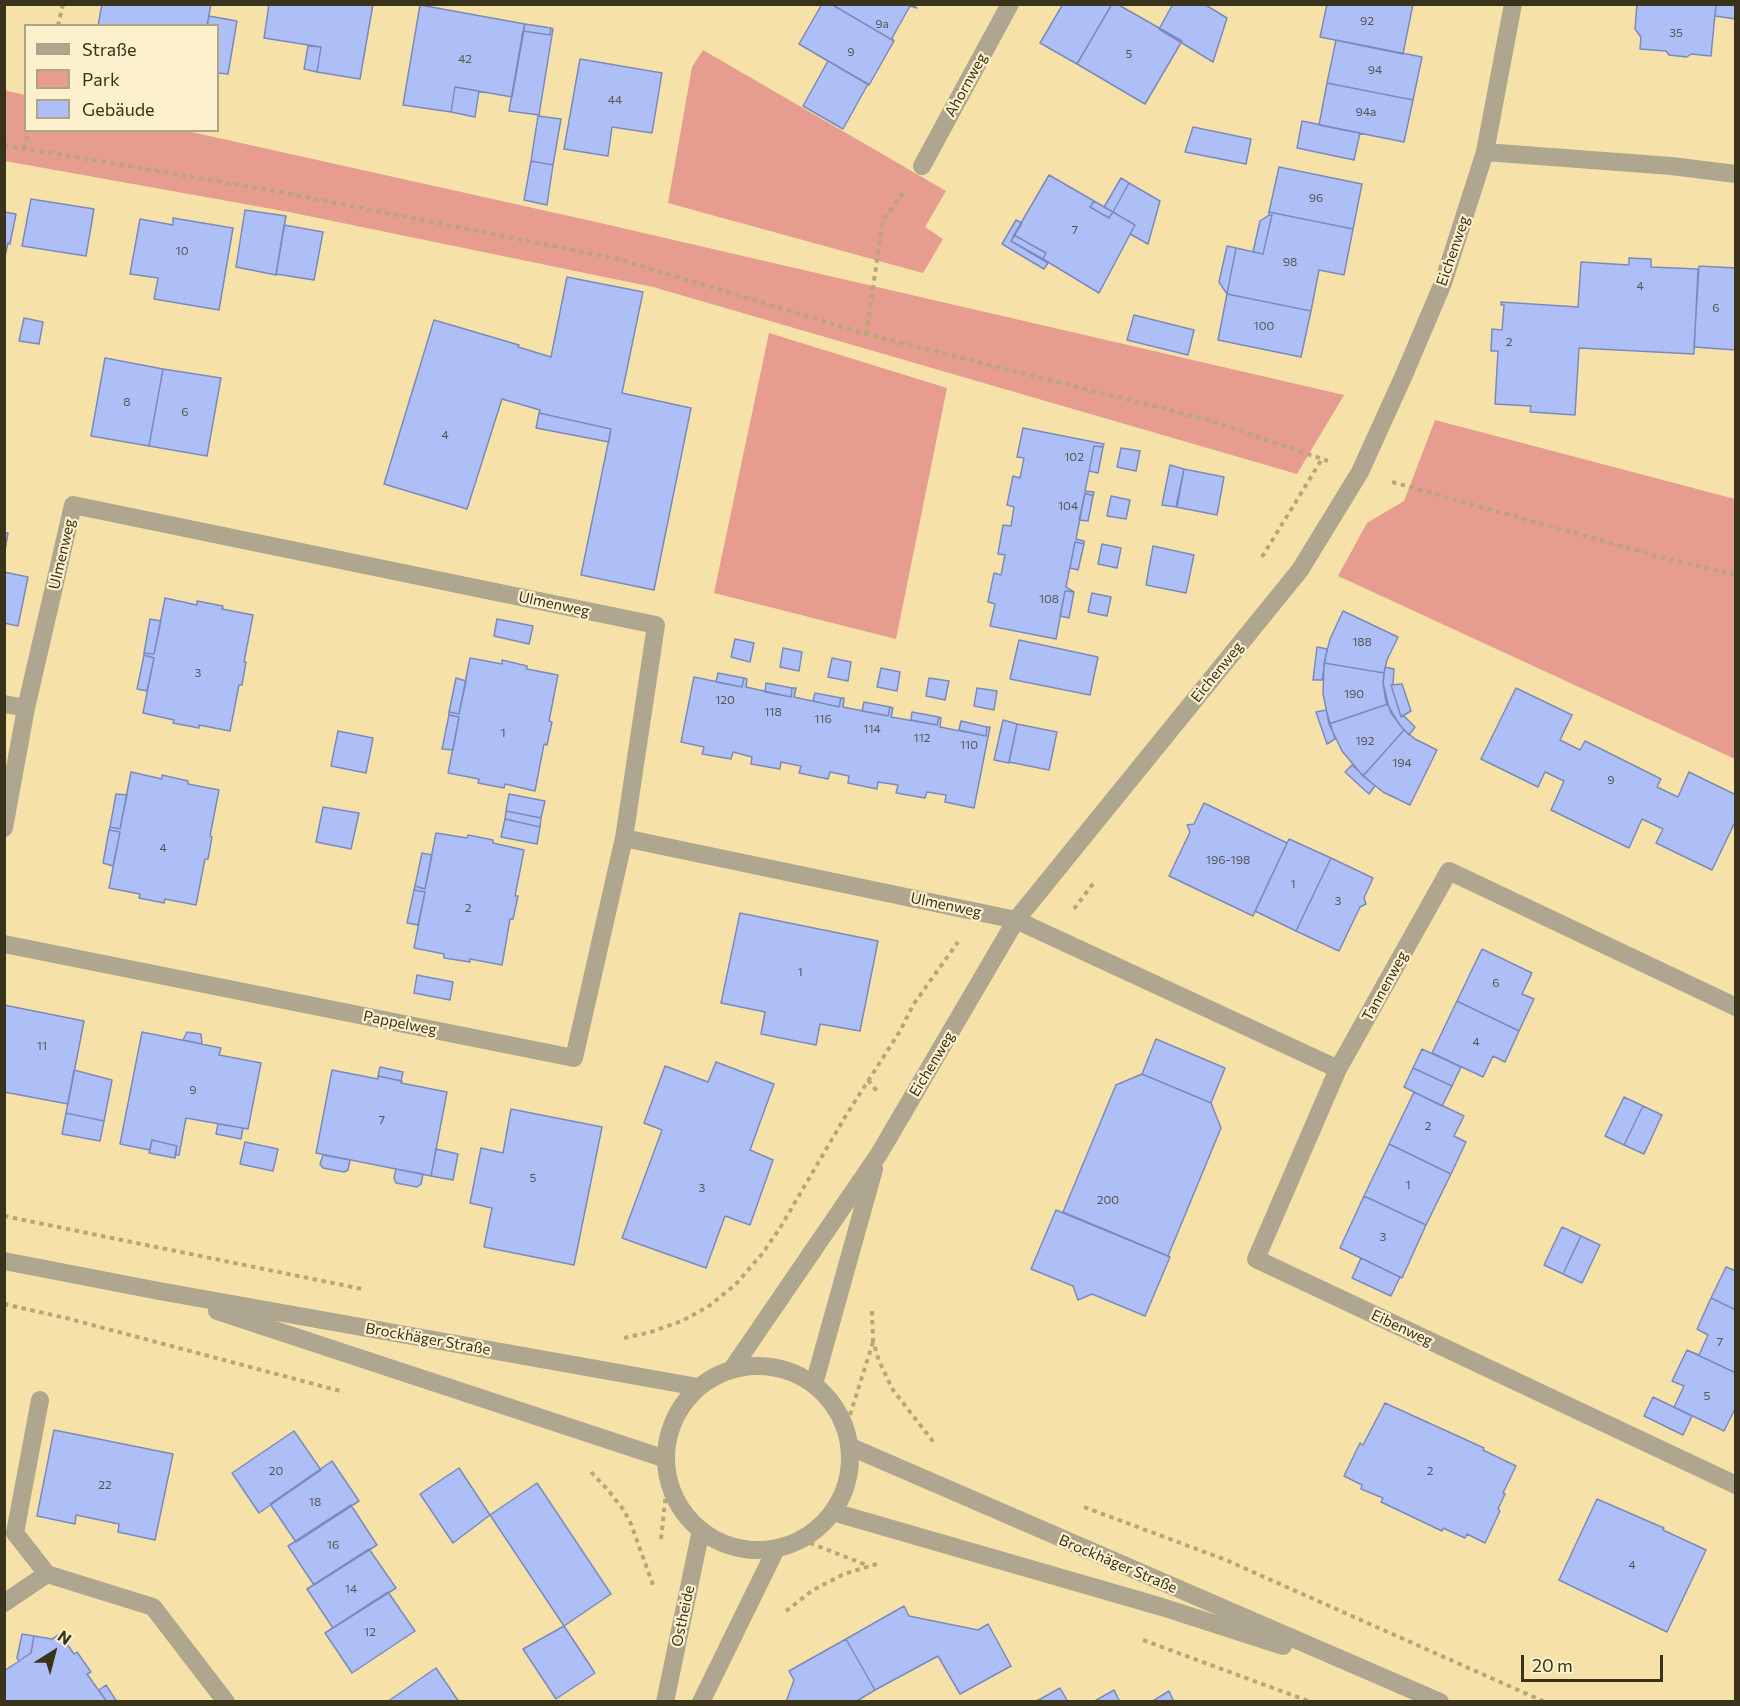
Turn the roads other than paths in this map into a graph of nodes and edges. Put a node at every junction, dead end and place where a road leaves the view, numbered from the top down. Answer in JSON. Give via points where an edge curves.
{"nodes":[{"id":1,"x":1010,"y":4,"type":"edge"},
{"id":2,"x":1513,"y":4,"type":"edge"},
{"id":3,"x":1485,"y":152,"type":"junction"},
{"id":4,"x":922,"y":166,"type":"road end"},
{"id":5,"x":1736,"y":174,"type":"edge"},
{"id":6,"x":4,"y":704,"type":"edge"},
{"id":7,"x":26,"y":708,"type":"junction"},
{"id":8,"x":4,"y":828,"type":"edge"},
{"id":9,"x":624,"y":838,"type":"junction"},
{"id":10,"x":1016,"y":920,"type":"junction"},
{"id":11,"x":4,"y":944,"type":"edge"},
{"id":12,"x":1736,"y":1007,"type":"edge"},
{"id":13,"x":1338,"y":1069,"type":"junction"},
{"id":14,"x":879,"y":1154,"type":"junction"},
{"id":15,"x":4,"y":1261,"type":"edge"},
{"id":16,"x":159,"y":1291,"type":"junction"},
{"id":17,"x":732,"y":1368,"type":"junction"},
{"id":18,"x":814,"y":1384,"type":"junction"},
{"id":19,"x":698,"y":1387,"type":"junction"},
{"id":20,"x":40,"y":1400,"type":"dead end"},
{"id":21,"x":851,"y":1447,"type":"junction"},
{"id":22,"x":666,"y":1459,"type":"junction"},
{"id":23,"x":1736,"y":1485,"type":"edge"},
{"id":24,"x":833,"y":1512,"type":"junction"},
{"id":25,"x":701,"y":1530,"type":"junction"},
{"id":26,"x":776,"y":1549,"type":"junction"},
{"id":27,"x":47,"y":1574,"type":"junction"},
{"id":28,"x":4,"y":1603,"type":"edge"},
{"id":29,"x":1386,"y":1679,"type":"junction"},
{"id":30,"x":226,"y":1701,"type":"edge"},
{"id":31,"x":665,"y":1701,"type":"edge"},
{"id":32,"x":700,"y":1701,"type":"edge"},
{"id":33,"x":1440,"y":1701,"type":"edge"}],
"edges":[{"from":1,"to":4,"type":"street","name":"Ahornweg"},
{"from":2,"to":3,"type":"street","name":"Eichenweg"},
{"from":3,"to":5,"type":"street"},
{"from":3,"to":10,"type":"street","name":"Eichenweg","via":[[1443,283],[1404,375],[1359,472],[1300,570]]},
{"from":6,"to":7,"type":"street"},
{"from":7,"to":8,"type":"street"},
{"from":7,"to":9,"type":"street","name":"Ulmenweg","via":[[74,505],[656,625]]},
{"from":9,"to":10,"type":"street","name":"Ulmenweg"},
{"from":9,"to":11,"type":"street","name":"Pappelweg","via":[[574,1058]]},
{"from":10,"to":13,"type":"street"},
{"from":10,"to":14,"type":"street","name":"Eichenweg"},
{"from":12,"to":13,"type":"street","name":"Tannenweg","via":[[1449,871]]},
{"from":13,"to":23,"type":"street","name":"Eibenweg","via":[[1256,1259]]},
{"from":14,"to":17,"type":"street","name":"Eichenweg"},
{"from":14,"to":18,"type":"street","name":"Eichenweg"},
{"from":15,"to":16,"type":"street","name":"Brockhäger Straße"},
{"from":16,"to":19,"type":"street","name":"Brockhäger Straße"},
{"from":16,"to":22,"type":"street","name":"Brockhäger Straße"},
{"from":17,"to":18,"type":"street","via":[[777,1366]]},
{"from":17,"to":19,"type":"street"},
{"from":18,"to":21,"type":"street","via":[[837,1408]]},
{"from":19,"to":22,"type":"street","via":[[677,1412]]},
{"from":20,"to":27,"type":"street","via":[[15,1533]]},
{"from":21,"to":24,"type":"street","via":[[848,1484]]},
{"from":21,"to":29,"type":"street","name":"Brockhäger Straße"},
{"from":22,"to":25,"type":"street","via":[[668,1478],[680,1508]]},
{"from":24,"to":26,"type":"street","via":[[807,1537]]},
{"from":24,"to":29,"type":"street","name":"Brockhäger Straße","via":[[1162,1607]]},
{"from":25,"to":26,"type":"street","via":[[741,1549]]},
{"from":25,"to":31,"type":"street","name":"Ostheide"},
{"from":26,"to":32,"type":"street"},
{"from":27,"to":28,"type":"street"},
{"from":27,"to":30,"type":"street","via":[[153,1607]]},
{"from":29,"to":33,"type":"street","name":"Brockhäger Straße"}]}
